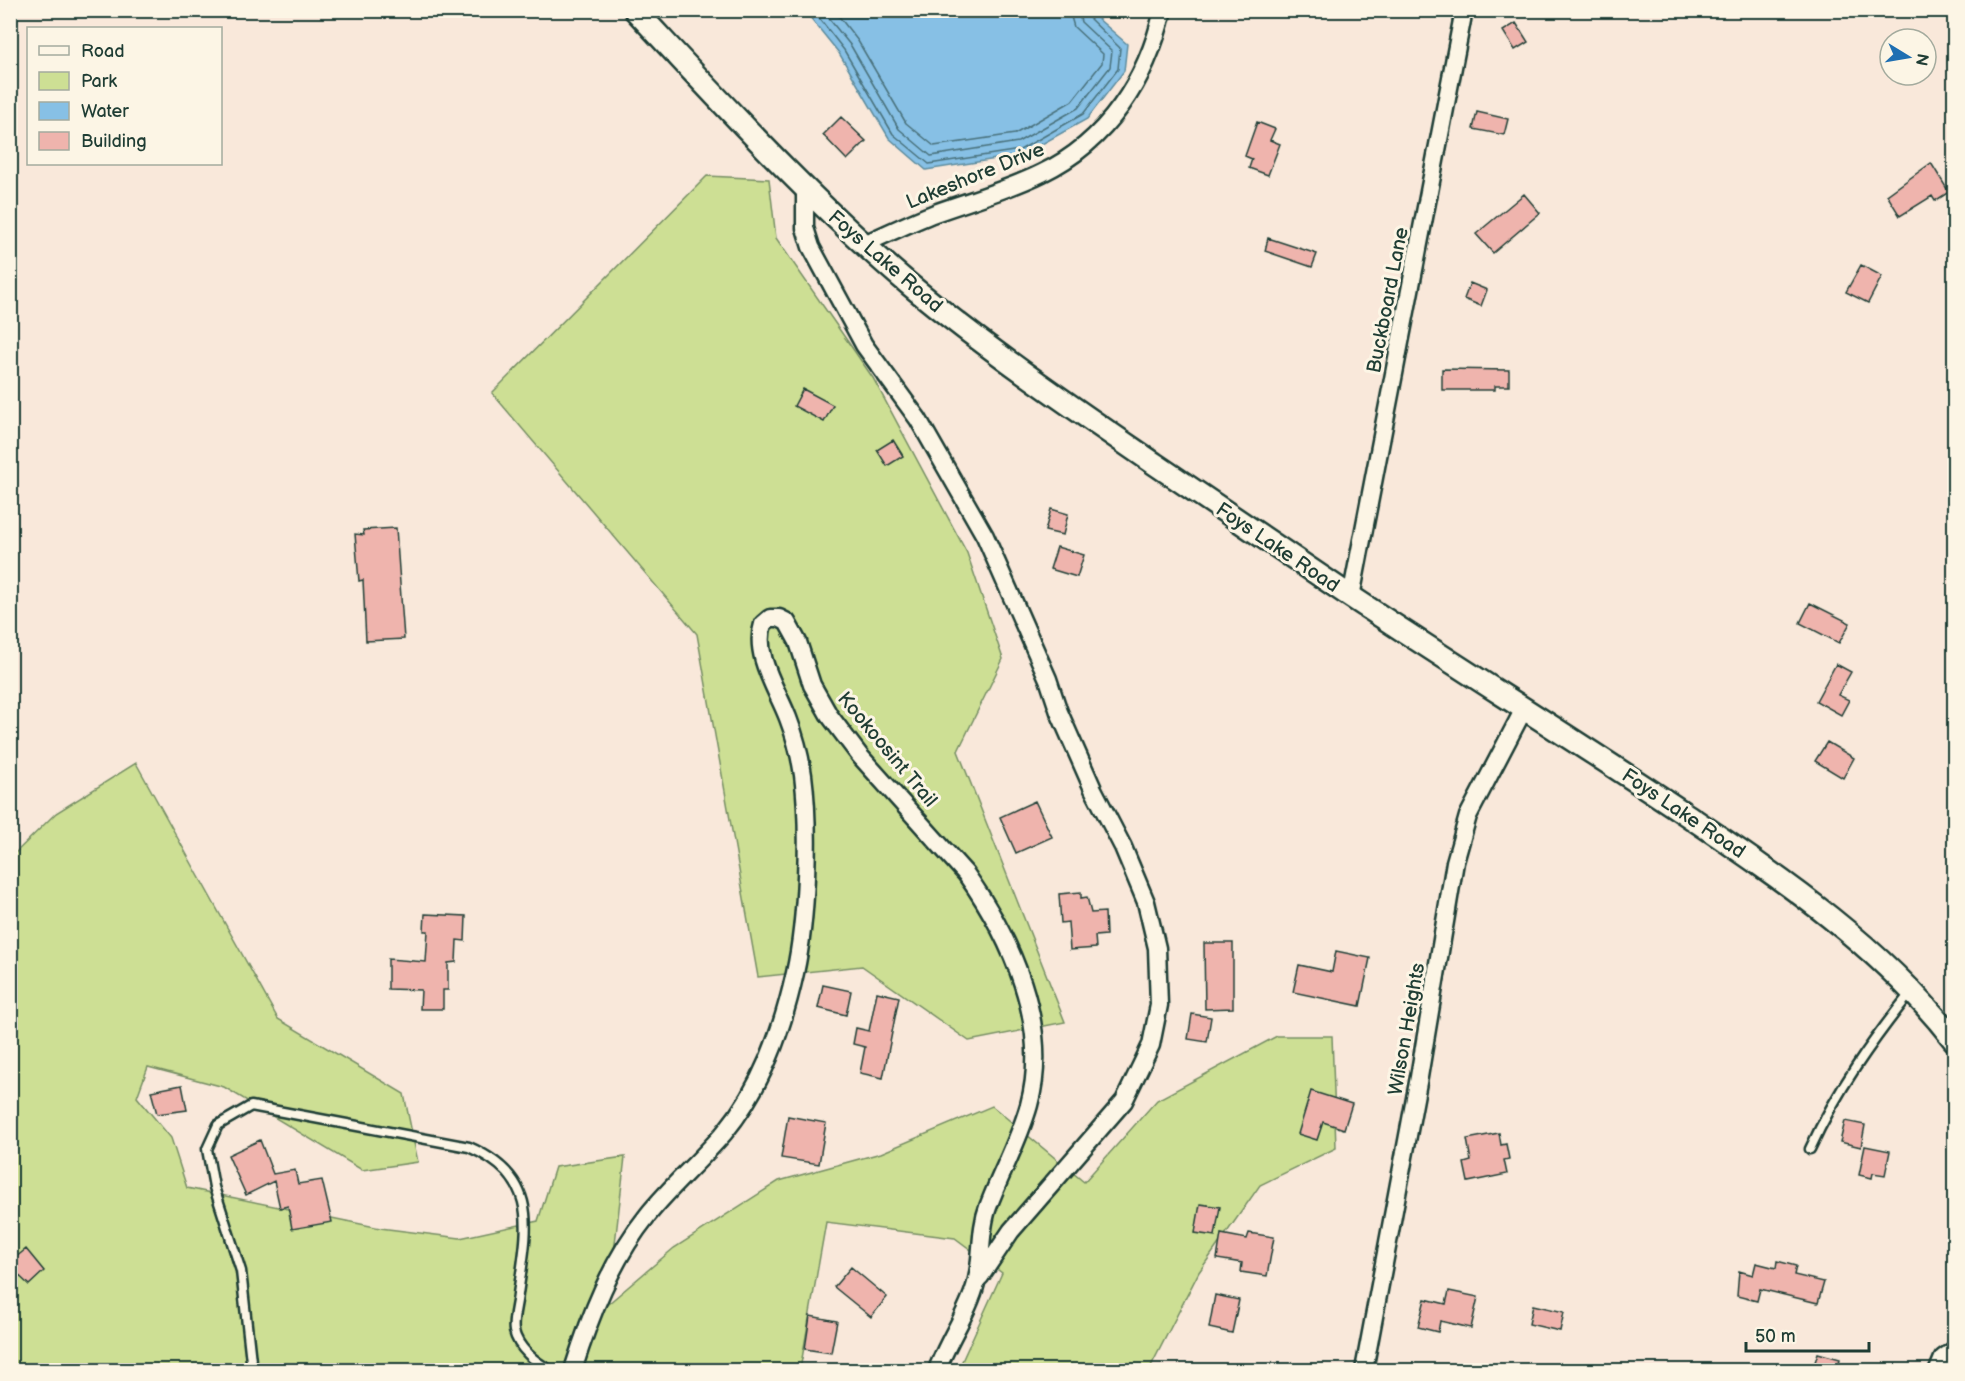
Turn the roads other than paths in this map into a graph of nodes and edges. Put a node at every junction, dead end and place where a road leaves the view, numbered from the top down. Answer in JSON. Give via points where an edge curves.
{"nodes":[{"id":1,"x":635,"y":10,"type":"edge"},
{"id":2,"x":1163,"y":10,"type":"edge"},
{"id":3,"x":1464,"y":10,"type":"edge"},
{"id":4,"x":805,"y":189,"type":"junction"},
{"id":5,"x":864,"y":244,"type":"junction"},
{"id":6,"x":1351,"y":597,"type":"junction"},
{"id":7,"x":1525,"y":707,"type":"junction"},
{"id":8,"x":1912,"y":991,"type":"junction"},
{"id":9,"x":1954,"y":1040,"type":"edge"},
{"id":10,"x":1810,"y":1149,"type":"dead end"},
{"id":11,"x":976,"y":1285,"type":"junction"},
{"id":12,"x":1954,"y":1350,"type":"edge"},
{"id":13,"x":252,"y":1371,"type":"edge"},
{"id":14,"x":550,"y":1371,"type":"edge"},
{"id":15,"x":573,"y":1371,"type":"edge"},
{"id":16,"x":937,"y":1371,"type":"edge"},
{"id":17,"x":1364,"y":1371,"type":"edge"},
{"id":18,"x":1938,"y":1371,"type":"edge"}],
"edges":[{"from":1,"to":4,"type":"street","name":"Foys Lake Road"},
{"from":2,"to":5,"type":"street","name":"Lakeshore Drive","via":[[1154,43],[1132,89],[1103,130],[1084,147],[1041,174]]},
{"from":3,"to":6,"type":"street","name":"Buckboard Lane"},
{"from":4,"to":5,"type":"street","name":"Foys Lake Road"},
{"from":4,"to":11,"type":"street","name":"Kookoosint Trail","via":[[805,228],[811,247],[864,345],[918,418],[985,536],[1093,789],[1123,847],[1150,917],[1157,948],[1160,985],[1156,1024],[1151,1045],[1124,1101],[1011,1231]]},
{"from":5,"to":6,"type":"street","name":"Foys Lake Road","via":[[1017,368]]},
{"from":6,"to":7,"type":"street","name":"Foys Lake Road"},
{"from":7,"to":8,"type":"street","name":"Foys Lake Road","via":[[1823,909]]},
{"from":7,"to":17,"type":"street","name":"Wilson Heights","via":[[1468,816],[1455,862]]},
{"from":8,"to":9,"type":"street","name":"Foys Lake Road"},
{"from":8,"to":10,"type":"lane","via":[[1870,1042],[1830,1106]]},
{"from":11,"to":15,"type":"street","name":"Kookoosint Trail","via":[[984,1222],[1016,1144],[1034,1077],[1035,1047],[1023,987],[984,900],[966,874],[838,729],[812,685],[794,630],[779,618],[770,618],[763,624],[760,646],[797,747],[806,805],[801,921],[779,1031],[754,1089],[724,1132],[646,1216],[613,1268],[587,1326]]},
{"from":11,"to":16,"type":"street","name":"Kookoosint Trail"},
{"from":12,"to":18,"type":"street","via":[[1943,1358]]},
{"from":13,"to":14,"type":"lane","via":[[241,1271],[214,1187],[207,1149],[218,1125],[251,1106],[469,1147],[493,1157],[511,1177],[523,1200],[528,1227],[514,1330],[523,1348]]}]}
